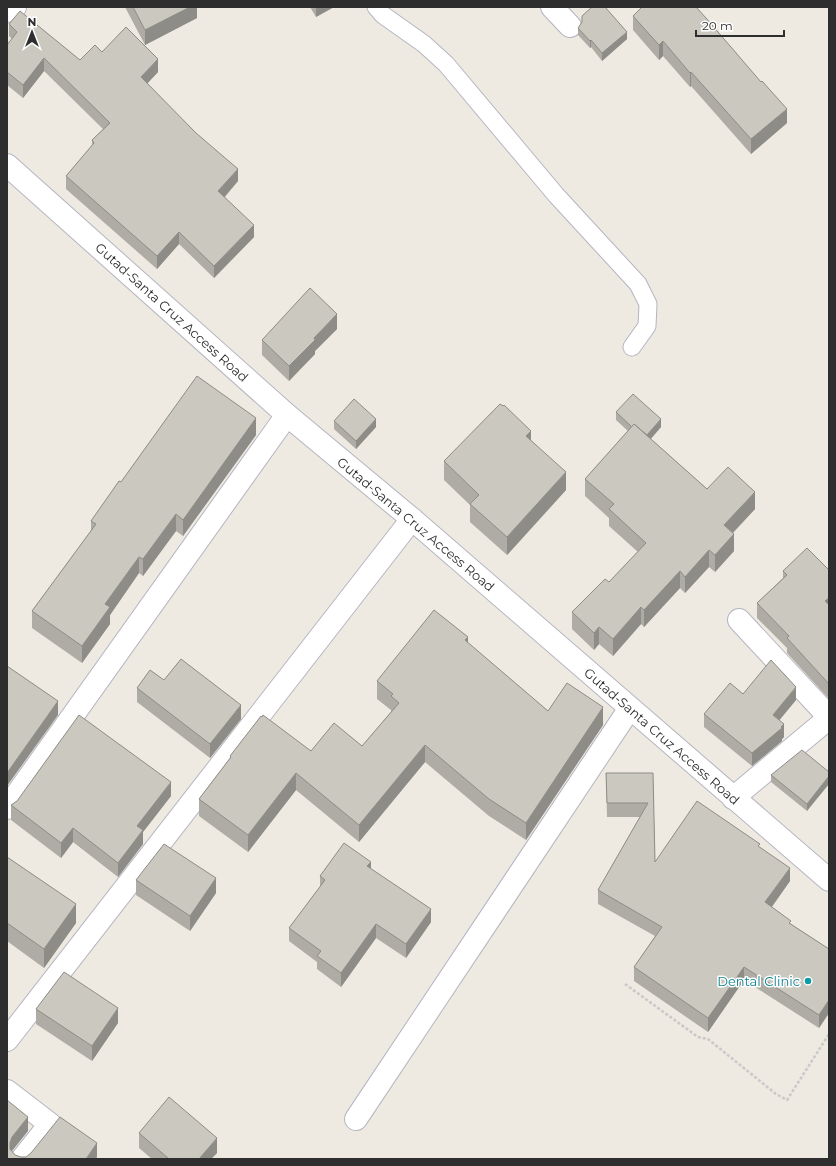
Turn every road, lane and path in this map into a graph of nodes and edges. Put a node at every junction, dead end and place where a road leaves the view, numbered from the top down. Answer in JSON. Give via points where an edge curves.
{"nodes":[{"id":1,"x":15,"y":7,"type":"edge"},
{"id":2,"x":376,"y":7,"type":"edge"},
{"id":3,"x":552,"y":7,"type":"edge"},
{"id":4,"x":7,"y":11,"type":"edge"},
{"id":5,"x":570,"y":26,"type":"dead end"},
{"id":6,"x":7,"y":165,"type":"edge"},
{"id":7,"x":632,"y":346,"type":"dead end"},
{"id":8,"x":287,"y":415,"type":"junction"},
{"id":9,"x":412,"y":520,"type":"junction"},
{"id":10,"x":739,"y":620,"type":"dead end"},
{"id":11,"x":630,"y":708,"type":"junction"},
{"id":12,"x":829,"y":718,"type":"edge"},
{"id":13,"x":733,"y":798,"type":"junction"},
{"id":14,"x":7,"y":808,"type":"edge"},
{"id":15,"x":829,"y":880,"type":"edge"},
{"id":16,"x":626,"y":984,"type":"dead end"},
{"id":17,"x":829,"y":1034,"type":"edge"},
{"id":18,"x":7,"y":1040,"type":"edge"},
{"id":19,"x":7,"y":1091,"type":"edge"},
{"id":20,"x":356,"y":1119,"type":"dead end"},
{"id":21,"x":22,"y":1159,"type":"edge"}],
"edges":[{"from":1,"to":4,"type":"street"},
{"from":2,"to":7,"type":"lane","via":[[446,64],[556,195],[638,284],[648,304],[647,326]]},
{"from":3,"to":5,"type":"street"},
{"from":6,"to":8,"type":"street","name":"Gutad-Santa Cruz Access Road"},
{"from":8,"to":9,"type":"street","name":"Gutad-Santa Cruz Access Road"},
{"from":8,"to":14,"type":"street"},
{"from":9,"to":11,"type":"street","name":"Gutad-Santa Cruz Access Road"},
{"from":9,"to":18,"type":"street"},
{"from":10,"to":12,"type":"street"},
{"from":11,"to":13,"type":"street","name":"Gutad-Santa Cruz Access Road"},
{"from":11,"to":20,"type":"street"},
{"from":12,"to":13,"type":"street"},
{"from":13,"to":15,"type":"street","name":"Gutad-Santa Cruz Access Road"},
{"from":16,"to":17,"type":"path","via":[[698,1037],[708,1039],[787,1100]]},
{"from":19,"to":21,"type":"street","via":[[50,1124]]}]}
